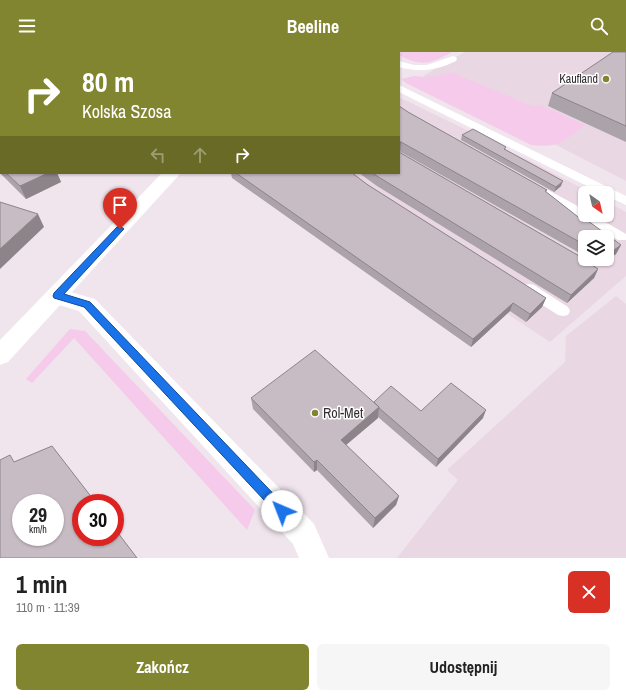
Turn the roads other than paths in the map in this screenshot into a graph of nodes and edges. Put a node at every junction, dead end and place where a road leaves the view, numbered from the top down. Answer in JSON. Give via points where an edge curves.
{"nodes":[{"id":1,"x":453,"y":59,"type":"dead end"},
{"id":2,"x":400,"y":64,"type":"edge"},
{"id":3,"x":400,"y":88,"type":"edge"},
{"id":4,"x":171,"y":174,"type":"edge"},
{"id":5,"x":528,"y":183,"type":"edge"},
{"id":6,"x":626,"y":201,"type":"edge"},
{"id":7,"x":622,"y":237,"type":"dead end"},
{"id":8,"x":517,"y":282,"type":"edge"},
{"id":9,"x":57,"y":296,"type":"junction"},
{"id":10,"x":563,"y":311,"type":"dead end"},
{"id":11,"x":0,"y":356,"type":"edge"},
{"id":12,"x":314,"y":558,"type":"edge"}],
"edges":[{"from":1,"to":2,"type":"lane","via":[[428,69]]},
{"from":3,"to":6,"type":"lane"},
{"from":4,"to":9,"type":"street"},
{"from":5,"to":7,"type":"lane"},
{"from":8,"to":10,"type":"lane"},
{"from":9,"to":11,"type":"street"},
{"from":9,"to":12,"type":"street","via":[[87,305],[304,534]]}]}
